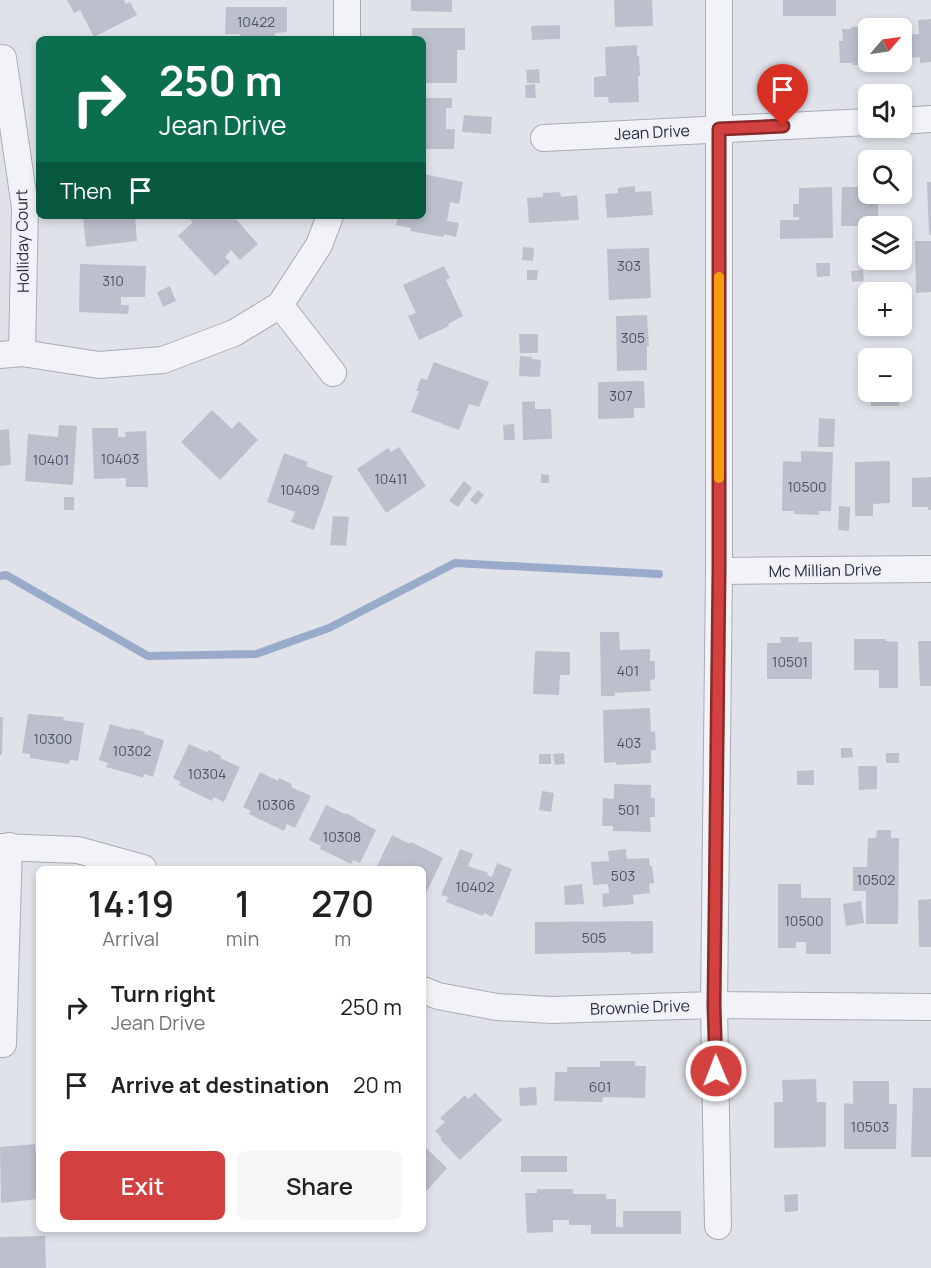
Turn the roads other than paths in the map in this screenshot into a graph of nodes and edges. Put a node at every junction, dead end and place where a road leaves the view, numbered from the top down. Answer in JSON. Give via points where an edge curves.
{"nodes":[{"id":1,"x":347,"y":0,"type":"edge"},
{"id":2,"x":719,"y":0,"type":"edge"},
{"id":3,"x":347,"y":36,"type":"edge"},
{"id":4,"x":3,"y":58,"type":"dead end"},
{"id":5,"x":931,"y":119,"type":"edge"},
{"id":6,"x":912,"y":120,"type":"edge"},
{"id":7,"x":858,"y":122,"type":"edge"},
{"id":8,"x":719,"y":129,"type":"junction"},
{"id":9,"x":544,"y":138,"type":"dead end"},
{"id":10,"x":329,"y":219,"type":"edge"},
{"id":11,"x":280,"y":305,"type":"junction"},
{"id":12,"x":11,"y":354,"type":"edge"},
{"id":13,"x":333,"y":373,"type":"dead end"},
{"id":14,"x":931,"y":569,"type":"edge"},
{"id":15,"x":719,"y":571,"type":"junction"},
{"id":16,"x":5,"y":846,"type":"edge"},
{"id":17,"x":136,"y":866,"type":"edge"},
{"id":18,"x":426,"y":991,"type":"edge"},
{"id":19,"x":714,"y":1005,"type":"junction"},
{"id":20,"x":931,"y":1007,"type":"edge"},
{"id":21,"x":3,"y":1044,"type":"dead end"},
{"id":22,"x":718,"y":1226,"type":"dead end"}],
"edges":[{"from":1,"to":3,"type":"street"},
{"from":2,"to":8,"type":"street"},
{"from":4,"to":12,"type":"street","name":"Holliday Court","via":[[25,207]]},
{"from":5,"to":6,"type":"street"},
{"from":7,"to":8,"type":"street","name":"Jean Drive"},
{"from":8,"to":9,"type":"street","name":"Jean Drive"},
{"from":8,"to":15,"type":"street"},
{"from":10,"to":11,"type":"street","via":[[319,245]]},
{"from":11,"to":12,"type":"street","via":[[234,333],[163,360],[99,365]]},
{"from":11,"to":13,"type":"street"},
{"from":14,"to":15,"type":"street","name":"Mc Millian Drive"},
{"from":15,"to":19,"type":"street"},
{"from":16,"to":17,"type":"street","via":[[78,850]]},
{"from":16,"to":21,"type":"street"},
{"from":18,"to":19,"type":"street","name":"Brownie Drive","via":[[497,1007],[552,1010]]},
{"from":19,"to":20,"type":"street","name":"Brownie Drive"},
{"from":19,"to":22,"type":"street"}]}
